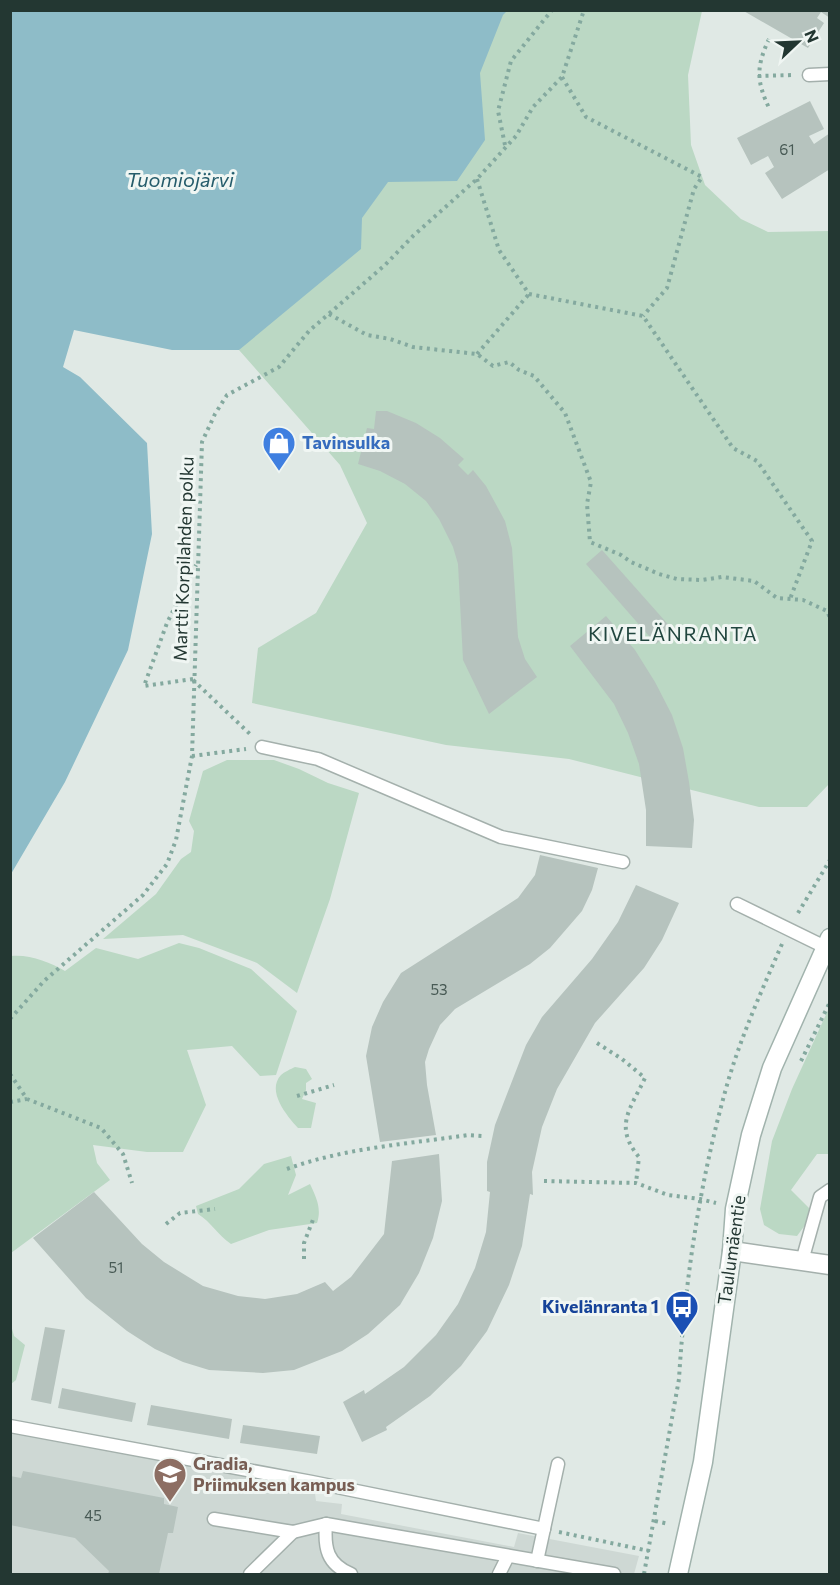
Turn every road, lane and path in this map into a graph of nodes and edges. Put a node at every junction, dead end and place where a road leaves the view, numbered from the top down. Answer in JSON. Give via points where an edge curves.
{"nodes":[{"id":1,"x":552,"y":10,"type":"edge"},
{"id":2,"x":584,"y":10,"type":"edge"},
{"id":3,"x":769,"y":39,"type":"dead end"},
{"id":4,"x":830,"y":74,"type":"edge"},
{"id":5,"x":787,"y":75,"type":"dead end"},
{"id":6,"x":809,"y":75,"type":"dead end"},
{"id":7,"x":759,"y":76,"type":"junction"},
{"id":8,"x":562,"y":77,"type":"junction"},
{"id":9,"x":770,"y":110,"type":"dead end"},
{"id":10,"x":506,"y":146,"type":"junction"},
{"id":11,"x":477,"y":179,"type":"junction"},
{"id":12,"x":529,"y":294,"type":"junction"},
{"id":13,"x":329,"y":314,"type":"junction"},
{"id":14,"x":643,"y":316,"type":"junction"},
{"id":15,"x":477,"y":354,"type":"junction"},
{"id":16,"x":197,"y":563,"type":"junction"},
{"id":17,"x":790,"y":599,"type":"junction"},
{"id":18,"x":830,"y":618,"type":"edge"},
{"id":19,"x":193,"y":679,"type":"junction"},
{"id":20,"x":262,"y":747,"type":"junction"},
{"id":21,"x":192,"y":756,"type":"junction"},
{"id":22,"x":830,"y":860,"type":"edge"},
{"id":23,"x":623,"y":862,"type":"dead end"},
{"id":24,"x":737,"y":904,"type":"dead end"},
{"id":25,"x":788,"y":930,"type":"junction"},
{"id":26,"x":827,"y":943,"type":"edge"},
{"id":27,"x":10,"y":1019,"type":"edge"},
{"id":28,"x":597,"y":1043,"type":"dead end"},
{"id":29,"x":10,"y":1074,"type":"edge"},
{"id":30,"x":334,"y":1085,"type":"dead end"},
{"id":31,"x":297,"y":1096,"type":"dead end"},
{"id":32,"x":27,"y":1099,"type":"junction"},
{"id":33,"x":10,"y":1101,"type":"edge"},
{"id":34,"x":483,"y":1136,"type":"dead end"},
{"id":35,"x":287,"y":1169,"type":"dead end"},
{"id":36,"x":544,"y":1181,"type":"dead end"},
{"id":37,"x":132,"y":1183,"type":"dead end"},
{"id":38,"x":636,"y":1183,"type":"junction"},
{"id":39,"x":830,"y":1190,"type":"edge"},
{"id":40,"x":700,"y":1199,"type":"junction"},
{"id":41,"x":215,"y":1209,"type":"dead end"},
{"id":42,"x":314,"y":1217,"type":"dead end"},
{"id":43,"x":166,"y":1224,"type":"dead end"},
{"id":44,"x":732,"y":1251,"type":"junction"},
{"id":45,"x":304,"y":1259,"type":"dead end"},
{"id":46,"x":802,"y":1261,"type":"junction"},
{"id":47,"x":830,"y":1265,"type":"edge"},
{"id":48,"x":10,"y":1426,"type":"edge"},
{"id":49,"x":558,"y":1464,"type":"dead end"},
{"id":50,"x":214,"y":1520,"type":"dead end"},
{"id":51,"x":326,"y":1524,"type":"junction"},
{"id":52,"x":544,"y":1529,"type":"junction"},
{"id":53,"x":293,"y":1532,"type":"junction"},
{"id":54,"x":649,"y":1551,"type":"junction"},
{"id":55,"x":508,"y":1556,"type":"junction"},
{"id":56,"x":537,"y":1561,"type":"junction"},
{"id":57,"x":250,"y":1575,"type":"edge"},
{"id":58,"x":351,"y":1575,"type":"edge"},
{"id":59,"x":499,"y":1575,"type":"edge"},
{"id":60,"x":614,"y":1575,"type":"edge"},
{"id":61,"x":644,"y":1575,"type":"edge"},
{"id":62,"x":678,"y":1575,"type":"edge"}],
"edges":[{"from":1,"to":10,"type":"path","via":[[511,61],[498,111]]},
{"from":2,"to":8,"type":"path","name":"Martti Korpilahden polku"},
{"from":3,"to":7,"type":"path","via":[[760,60]]},
{"from":4,"to":6,"type":"lane"},
{"from":5,"to":7,"type":"path"},
{"from":7,"to":9,"type":"path","via":[[761,93]]},
{"from":8,"to":10,"type":"path","name":"Martti Korpilahden polku"},
{"from":8,"to":14,"type":"path","via":[[586,117],[702,177],[694,189],[667,288]]},
{"from":10,"to":11,"type":"path","name":"Martti Korpilahden polku"},
{"from":11,"to":12,"type":"path","via":[[499,250]]},
{"from":11,"to":13,"type":"path","name":"Martti Korpilahden polku"},
{"from":12,"to":14,"type":"path"},
{"from":12,"to":15,"type":"path"},
{"from":13,"to":15,"type":"path","via":[[367,335],[413,347]]},
{"from":13,"to":16,"type":"path","name":"Martti Korpilahden polku","via":[[279,367],[227,395],[215,414],[202,442]]},
{"from":14,"to":17,"type":"path","via":[[733,448],[757,461],[812,541]]},
{"from":15,"to":17,"type":"path","via":[[493,366],[509,362],[534,376],[565,413],[591,482],[587,504],[590,542],[659,574],[677,579],[754,581],[777,598]]},
{"from":16,"to":19,"type":"path","name":"Martti Korpilahden polku"},
{"from":16,"to":19,"type":"path","via":[[167,623],[144,686]]},
{"from":17,"to":18,"type":"path","via":[[804,600],[827,611]]},
{"from":19,"to":20,"type":"path"},
{"from":19,"to":21,"type":"path","name":"Martti Korpilahden polku"},
{"from":20,"to":21,"type":"path"},
{"from":20,"to":23,"type":"lane","via":[[318,759],[501,837]]},
{"from":21,"to":27,"type":"path","name":"Martti Korpilahden polku","via":[[176,840],[167,864],[143,895],[44,981]]},
{"from":22,"to":25,"type":"path"},
{"from":24,"to":25,"type":"lane"},
{"from":25,"to":26,"type":"lane"},
{"from":25,"to":40,"type":"path","via":[[754,1007],[727,1084]]},
{"from":26,"to":44,"type":"main road","name":"Taulumäentie","via":[[772,1068],[751,1135],[735,1209]]},
{"from":28,"to":38,"type":"path","via":[[645,1078],[626,1116],[625,1134],[639,1157]]},
{"from":29,"to":32,"type":"path"},
{"from":30,"to":31,"type":"path"},
{"from":32,"to":33,"type":"path"},
{"from":32,"to":37,"type":"path","via":[[100,1128],[123,1154]]},
{"from":34,"to":35,"type":"path","via":[[344,1154]]},
{"from":36,"to":38,"type":"path"},
{"from":38,"to":40,"type":"path","via":[[668,1195]]},
{"from":39,"to":46,"type":"lane","via":[[820,1197]]},
{"from":40,"to":54,"type":"path","via":[[679,1379]]},
{"from":41,"to":43,"type":"path","via":[[180,1213]]},
{"from":42,"to":45,"type":"path","via":[[304,1243]]},
{"from":44,"to":46,"type":"main road"},
{"from":44,"to":62,"type":"main road","name":"Taulumäentie","via":[[703,1462]]},
{"from":46,"to":47,"type":"main road"},
{"from":48,"to":52,"type":"lane"},
{"from":49,"to":52,"type":"lane"},
{"from":50,"to":53,"type":"lane"},
{"from":51,"to":53,"type":"lane"},
{"from":51,"to":55,"type":"lane"},
{"from":51,"to":58,"type":"lane","via":[[325,1544],[333,1564]]},
{"from":52,"to":54,"type":"path"},
{"from":52,"to":56,"type":"lane"},
{"from":53,"to":57,"type":"lane"},
{"from":54,"to":61,"type":"path"},
{"from":55,"to":56,"type":"lane"},
{"from":55,"to":59,"type":"lane"},
{"from":56,"to":60,"type":"lane"}]}
